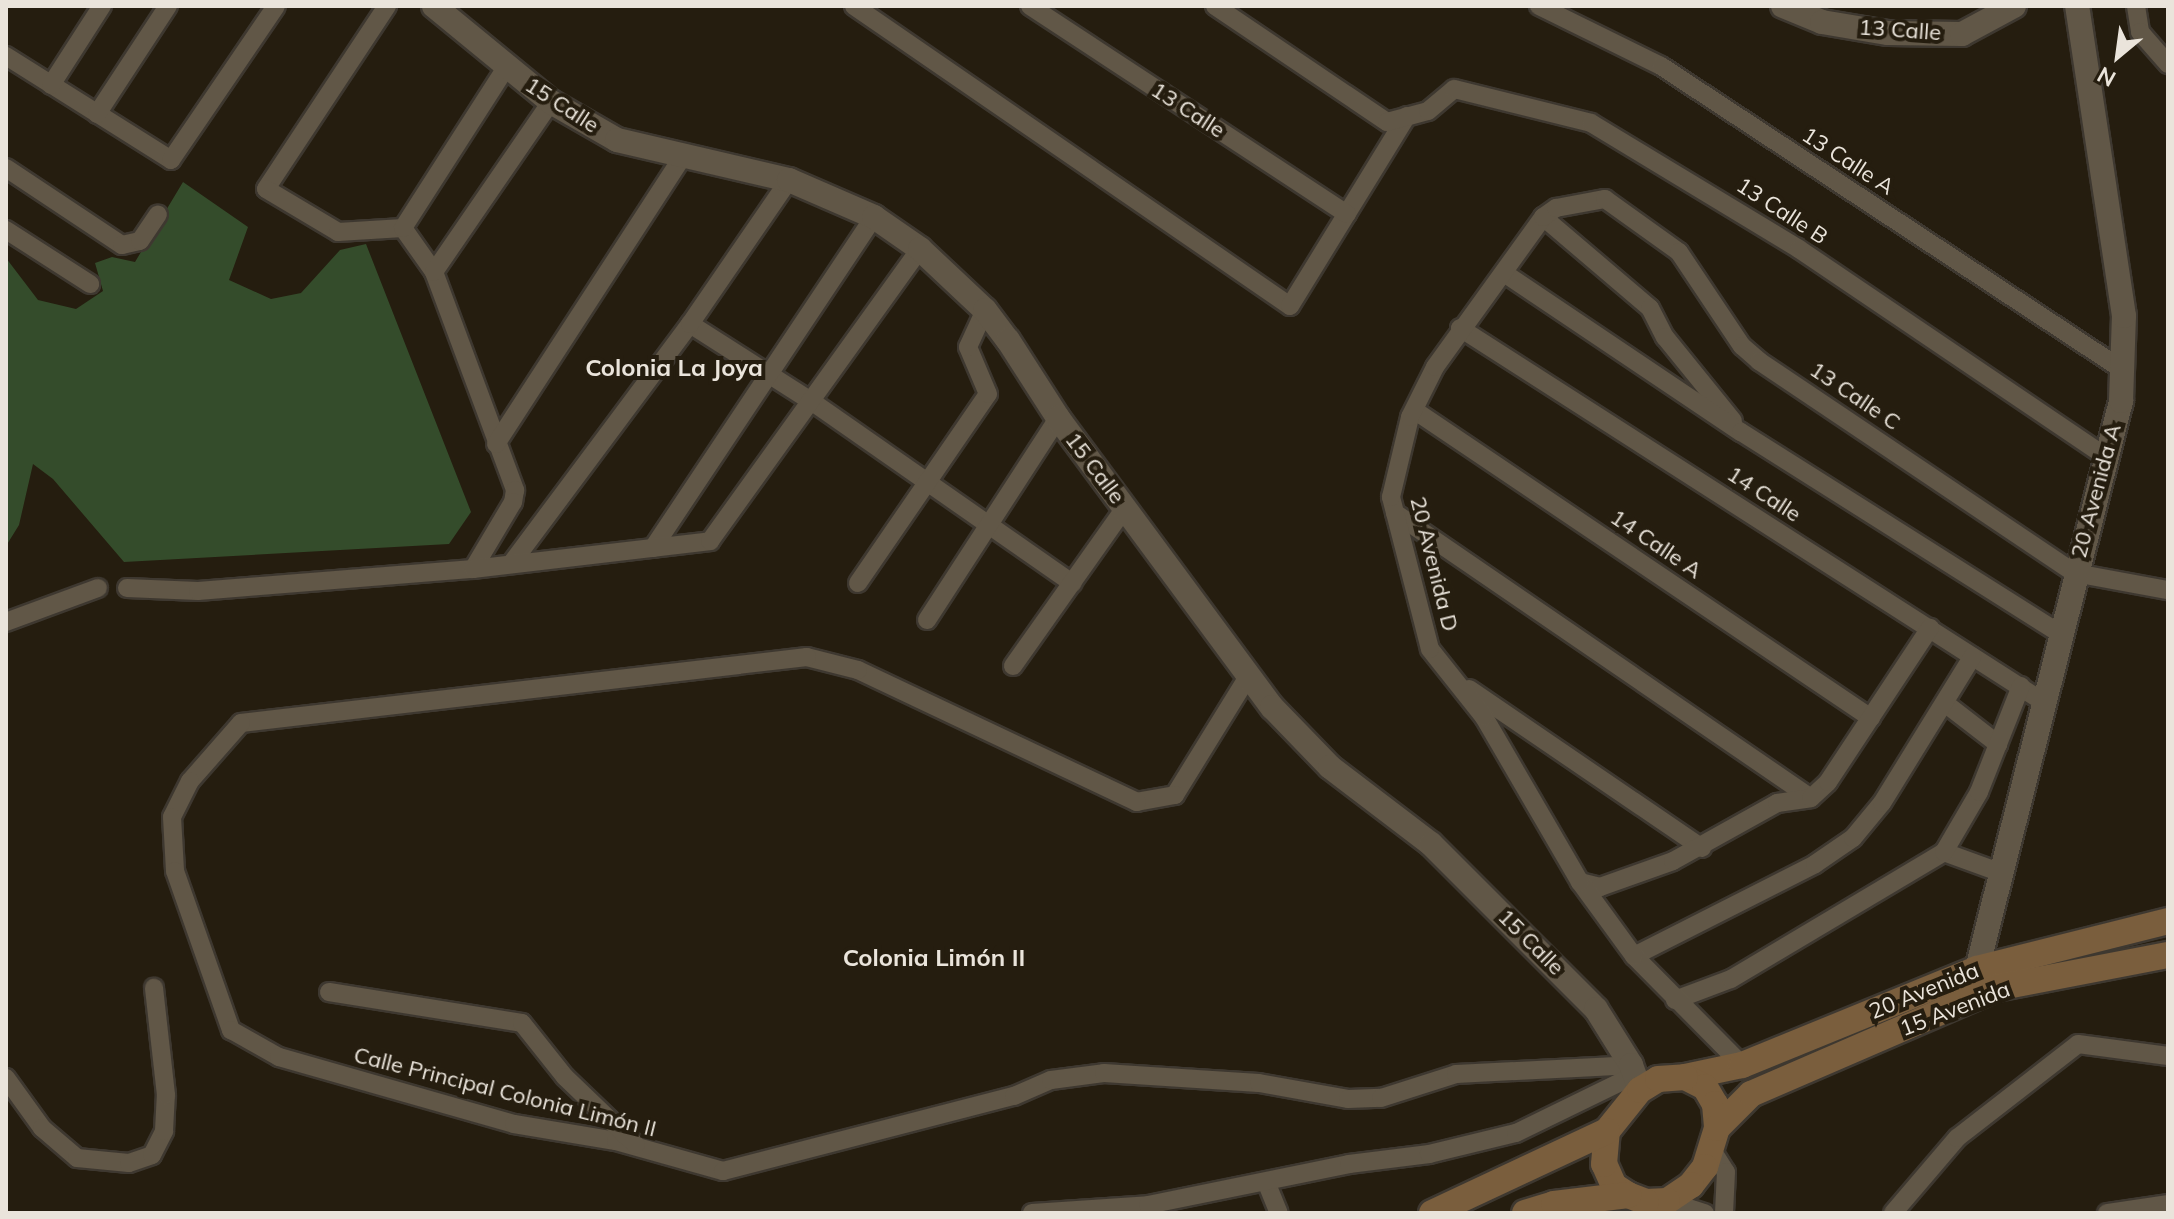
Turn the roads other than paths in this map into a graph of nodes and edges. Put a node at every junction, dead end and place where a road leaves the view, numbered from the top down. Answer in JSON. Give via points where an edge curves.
{"nodes":[{"id":1,"x":102,"y":6,"type":"edge"},
{"id":2,"x":168,"y":6,"type":"edge"},
{"id":3,"x":276,"y":6,"type":"edge"},
{"id":4,"x":387,"y":6,"type":"edge"},
{"id":5,"x":434,"y":6,"type":"edge"},
{"id":6,"x":854,"y":6,"type":"edge"},
{"id":7,"x":1030,"y":6,"type":"edge"},
{"id":8,"x":1215,"y":6,"type":"edge"},
{"id":9,"x":1539,"y":6,"type":"edge"},
{"id":10,"x":1783,"y":6,"type":"edge"},
{"id":11,"x":2014,"y":6,"type":"edge"},
{"id":12,"x":2077,"y":6,"type":"edge"},
{"id":13,"x":2136,"y":6,"type":"edge"},
{"id":14,"x":6,"y":56,"type":"edge"},
{"id":15,"x":2168,"y":64,"type":"edge"},
{"id":16,"x":507,"y":66,"type":"junction"},
{"id":17,"x":51,"y":85,"type":"junction"},
{"id":18,"x":551,"y":102,"type":"junction"},
{"id":19,"x":97,"y":114,"type":"junction"},
{"id":20,"x":1407,"y":116,"type":"junction"},
{"id":21,"x":683,"y":156,"type":"junction"},
{"id":22,"x":6,"y":168,"type":"edge"},
{"id":23,"x":789,"y":180,"type":"junction"},
{"id":24,"x":1550,"y":212,"type":"junction"},
{"id":25,"x":158,"y":214,"type":"dead end"},
{"id":26,"x":1347,"y":214,"type":"junction"},
{"id":27,"x":874,"y":217,"type":"junction"},
{"id":28,"x":403,"y":228,"type":"junction"},
{"id":29,"x":6,"y":230,"type":"edge"},
{"id":30,"x":920,"y":249,"type":"junction"},
{"id":31,"x":434,"y":272,"type":"junction"},
{"id":32,"x":1504,"y":273,"type":"junction"},
{"id":33,"x":90,"y":284,"type":"dead end"},
{"id":34,"x":985,"y":310,"type":"junction"},
{"id":35,"x":690,"y":324,"type":"junction"},
{"id":36,"x":1460,"y":328,"type":"junction"},
{"id":37,"x":2123,"y":370,"type":"junction"},
{"id":38,"x":771,"y":374,"type":"junction"},
{"id":39,"x":814,"y":403,"type":"junction"},
{"id":40,"x":1414,"y":410,"type":"junction"},
{"id":41,"x":1058,"y":418,"type":"junction"},
{"id":42,"x":1741,"y":432,"type":"junction"},
{"id":43,"x":496,"y":444,"type":"junction"},
{"id":44,"x":2105,"y":456,"type":"junction"},
{"id":45,"x":928,"y":484,"type":"junction"},
{"id":46,"x":1125,"y":508,"type":"junction"},
{"id":47,"x":1395,"y":513,"type":"junction"},
{"id":48,"x":990,"y":527,"type":"junction"},
{"id":49,"x":653,"y":548,"type":"junction"},
{"id":50,"x":511,"y":564,"type":"junction"},
{"id":51,"x":473,"y":569,"type":"junction"},
{"id":52,"x":2075,"y":573,"type":"junction"},
{"id":53,"x":858,"y":583,"type":"dead end"},
{"id":54,"x":1072,"y":583,"type":"junction"},
{"id":55,"x":98,"y":588,"type":"dead end"},
{"id":56,"x":127,"y":588,"type":"dead end"},
{"id":57,"x":2168,"y":590,"type":"edge"},
{"id":58,"x":927,"y":620,"type":"dead end"},
{"id":59,"x":6,"y":622,"type":"edge"},
{"id":60,"x":1930,"y":628,"type":"junction"},
{"id":61,"x":2059,"y":633,"type":"junction"},
{"id":62,"x":1972,"y":657,"type":"junction"},
{"id":63,"x":1013,"y":666,"type":"dead end"},
{"id":64,"x":1249,"y":675,"type":"junction"},
{"id":65,"x":1459,"y":682,"type":"junction"},
{"id":66,"x":2021,"y":686,"type":"junction"},
{"id":67,"x":2042,"y":701,"type":"junction"},
{"id":68,"x":1946,"y":704,"type":"junction"},
{"id":69,"x":1871,"y":718,"type":"junction"},
{"id":70,"x":1998,"y":744,"type":"junction"},
{"id":71,"x":1811,"y":798,"type":"junction"},
{"id":72,"x":1702,"y":848,"type":"junction"},
{"id":73,"x":1944,"y":852,"type":"junction"},
{"id":74,"x":1999,"y":872,"type":"junction"},
{"id":75,"x":1580,"y":882,"type":"junction"},
{"id":76,"x":2168,"y":921,"type":"edge"},
{"id":77,"x":2168,"y":955,"type":"edge"},
{"id":78,"x":1634,"y":956,"type":"junction"},
{"id":79,"x":1977,"y":969,"type":"junction"},
{"id":80,"x":154,"y":988,"type":"dead end"},
{"id":81,"x":329,"y":992,"type":"dead end"},
{"id":82,"x":1675,"y":1000,"type":"junction"},
{"id":83,"x":2168,"y":1056,"type":"edge"},
{"id":84,"x":1742,"y":1065,"type":"junction"},
{"id":85,"x":1635,"y":1077,"type":"junction"},
{"id":86,"x":1685,"y":1077,"type":"junction"},
{"id":87,"x":6,"y":1078,"type":"edge"},
{"id":88,"x":1607,"y":1131,"type":"junction"},
{"id":89,"x":1714,"y":1139,"type":"junction"},
{"id":90,"x":641,"y":1149,"type":"junction"},
{"id":91,"x":1267,"y":1184,"type":"junction"},
{"id":92,"x":1628,"y":1195,"type":"junction"},
{"id":93,"x":1667,"y":1201,"type":"junction"},
{"id":94,"x":2168,"y":1204,"type":"edge"},
{"id":95,"x":1032,"y":1213,"type":"edge"},
{"id":96,"x":1279,"y":1213,"type":"edge"},
{"id":97,"x":1432,"y":1213,"type":"edge"},
{"id":98,"x":1525,"y":1213,"type":"edge"},
{"id":99,"x":1705,"y":1213,"type":"edge"},
{"id":100,"x":1724,"y":1213,"type":"edge"},
{"id":101,"x":1893,"y":1213,"type":"edge"},
{"id":102,"x":2107,"y":1213,"type":"edge"}],
"edges":[{"from":1,"to":17,"type":"street"},
{"from":2,"to":19,"type":"street"},
{"from":3,"to":19,"type":"street","via":[[175,157],[166,158]]},
{"from":4,"to":28,"type":"street","via":[[266,186],[338,232]]},
{"from":5,"to":16,"type":"street","name":"15 Calle"},
{"from":6,"to":26,"type":"street","via":[[1290,306]]},
{"from":7,"to":26,"type":"street","name":"13 Calle"},
{"from":8,"to":20,"type":"street","via":[[1387,122]]},
{"from":9,"to":37,"type":"street","name":"13 Calle A","via":[[1661,66]]},
{"from":10,"to":11,"type":"street","name":"13 Calle","via":[[1822,22],[1947,34],[1972,31]]},
{"from":12,"to":37,"type":"street","name":"20 Avenida A","via":[[2124,316]]},
{"from":13,"to":15,"type":"street","via":[[2140,32]]},
{"from":14,"to":17,"type":"street"},
{"from":16,"to":18,"type":"street","name":"15 Calle"},
{"from":16,"to":28,"type":"street"},
{"from":17,"to":19,"type":"street"},
{"from":18,"to":21,"type":"street","name":"15 Calle","via":[[617,140]]},
{"from":18,"to":31,"type":"street"},
{"from":20,"to":26,"type":"street"},
{"from":20,"to":44,"type":"street","name":"13 Calle B","via":[[1428,111],[1454,89],[1591,123],[1799,249]]},
{"from":21,"to":23,"type":"street","name":"15 Calle"},
{"from":21,"to":43,"type":"street"},
{"from":22,"to":25,"type":"street","via":[[122,245],[140,241]]},
{"from":23,"to":27,"type":"street","name":"15 Calle"},
{"from":23,"to":35,"type":"street"},
{"from":24,"to":32,"type":"street","name":"20 Avenida D"},
{"from":24,"to":42,"type":"street","via":[[1650,308],[1665,337]]},
{"from":24,"to":52,"type":"street","name":"13 Calle C","via":[[1605,199],[1679,252],[1742,346],[1759,361]]},
{"from":27,"to":30,"type":"street","name":"15 Calle"},
{"from":27,"to":38,"type":"street"},
{"from":28,"to":31,"type":"street"},
{"from":29,"to":33,"type":"street"},
{"from":30,"to":34,"type":"street","name":"15 Calle"},
{"from":30,"to":39,"type":"street"},
{"from":31,"to":43,"type":"street"},
{"from":32,"to":36,"type":"street","name":"20 Avenida D"},
{"from":32,"to":42,"type":"street"},
{"from":34,"to":41,"type":"street","name":"15 Calle"},
{"from":34,"to":45,"type":"street","via":[[968,347],[988,394]]},
{"from":35,"to":38,"type":"street"},
{"from":35,"to":50,"type":"street"},
{"from":36,"to":40,"type":"street","name":"20 Avenida D"},
{"from":36,"to":60,"type":"street","name":"14 Calle"},
{"from":37,"to":44,"type":"street","name":"20 Avenida A","via":[[2121,401]]},
{"from":38,"to":39,"type":"street"},
{"from":38,"to":49,"type":"street"},
{"from":39,"to":45,"type":"street"},
{"from":39,"to":49,"type":"street","via":[[716,535],[703,544]]},
{"from":40,"to":47,"type":"street","name":"20 Avenida D","via":[[1391,497]]},
{"from":40,"to":69,"type":"street","name":"14 Calle A"},
{"from":41,"to":46,"type":"street","name":"15 Calle"},
{"from":41,"to":48,"type":"street"},
{"from":42,"to":61,"type":"street"},
{"from":43,"to":51,"type":"street","via":[[515,496]]},
{"from":44,"to":52,"type":"street","name":"20 Avenida A"},
{"from":45,"to":48,"type":"street"},
{"from":45,"to":53,"type":"street"},
{"from":46,"to":54,"type":"street"},
{"from":46,"to":64,"type":"street","name":"15 Calle"},
{"from":47,"to":65,"type":"street","name":"20 Avenida D","via":[[1430,649]]},
{"from":47,"to":71,"type":"street"},
{"from":48,"to":54,"type":"street"},
{"from":48,"to":58,"type":"street"},
{"from":49,"to":50,"type":"street"},
{"from":50,"to":51,"type":"street"},
{"from":51,"to":56,"type":"street","via":[[198,591]]},
{"from":52,"to":57,"type":"street","name":"13 Calle C"},
{"from":52,"to":61,"type":"street","name":"20 Avenida A"},
{"from":54,"to":63,"type":"street"},
{"from":55,"to":59,"type":"street"},
{"from":60,"to":62,"type":"street","name":"14 Calle"},
{"from":60,"to":69,"type":"street"},
{"from":61,"to":67,"type":"street","name":"20 Avenida A"},
{"from":62,"to":66,"type":"street","name":"14 Calle"},
{"from":62,"to":68,"type":"street"},
{"from":64,"to":85,"type":"street","name":"15 Calle","via":[[1330,767],[1431,844],[1596,1009]]},
{"from":64,"to":90,"type":"street","name":"Calle Principal Colonia Limón II","via":[[1175,795],[1137,802],[858,670],[807,657],[241,723],[190,781],[172,817],[175,871],[231,1030],[279,1057],[319,1069],[514,1124]]},
{"from":65,"to":72,"type":"street"},
{"from":65,"to":75,"type":"street"},
{"from":66,"to":67,"type":"street","name":"14 Calle"},
{"from":66,"to":70,"type":"street"},
{"from":67,"to":74,"type":"street","name":"20 Avenida A"},
{"from":68,"to":70,"type":"street"},
{"from":68,"to":78,"type":"street","via":[[1853,838],[1815,864]]},
{"from":69,"to":71,"type":"street"},
{"from":70,"to":73,"type":"street","via":[[1979,792]]},
{"from":71,"to":72,"type":"street","via":[[1777,803]]},
{"from":72,"to":75,"type":"street","via":[[1600,887]]},
{"from":73,"to":74,"type":"street"},
{"from":73,"to":82,"type":"street","via":[[1731,979]]},
{"from":74,"to":79,"type":"street","name":"20 Avenida A"},
{"from":75,"to":78,"type":"street"},
{"from":76,"to":79,"type":"main road","name":"20 Avenida"},
{"from":77,"to":89,"type":"main road","name":"15 Avenida","via":[[1996,988],[1751,1094]]},
{"from":78,"to":82,"type":"street"},
{"from":79,"to":84,"type":"main road","name":"20 Avenida"},
{"from":80,"to":87,"type":"street","via":[[166,1095],[164,1131],[152,1155],[129,1163],[77,1158],[42,1128]]},
{"from":81,"to":90,"type":"street","via":[[522,1023],[565,1077]]},
{"from":82,"to":84,"type":"street"},
{"from":83,"to":101,"type":"street","via":[[2078,1044],[1957,1138]]},
{"from":84,"to":86,"type":"main road","name":"20 Avenida"},
{"from":85,"to":86,"type":"main road"},
{"from":85,"to":88,"type":"main road"},
{"from":85,"to":90,"type":"street","name":"Calle Principal Colonia Limón II","via":[[1456,1074],[1381,1098],[1348,1099],[1259,1083],[1104,1073],[1051,1080],[1014,1096],[723,1171]]},
{"from":85,"to":91,"type":"street","via":[[1516,1133]]},
{"from":86,"to":89,"type":"main road","via":[[1705,1087],[1715,1104]]},
{"from":88,"to":92,"type":"main road","via":[[1604,1164],[1614,1186]]},
{"from":88,"to":97,"type":"main road"},
{"from":89,"to":93,"type":"main road","via":[[1691,1185]]},
{"from":89,"to":100,"type":"street","via":[[1726,1172]]},
{"from":91,"to":95,"type":"street","via":[[1148,1205]]},
{"from":91,"to":96,"type":"street"},
{"from":92,"to":93,"type":"main road","via":[[1646,1202]]},
{"from":92,"to":98,"type":"main road"},
{"from":93,"to":99,"type":"street"},
{"from":94,"to":102,"type":"street"}]}
